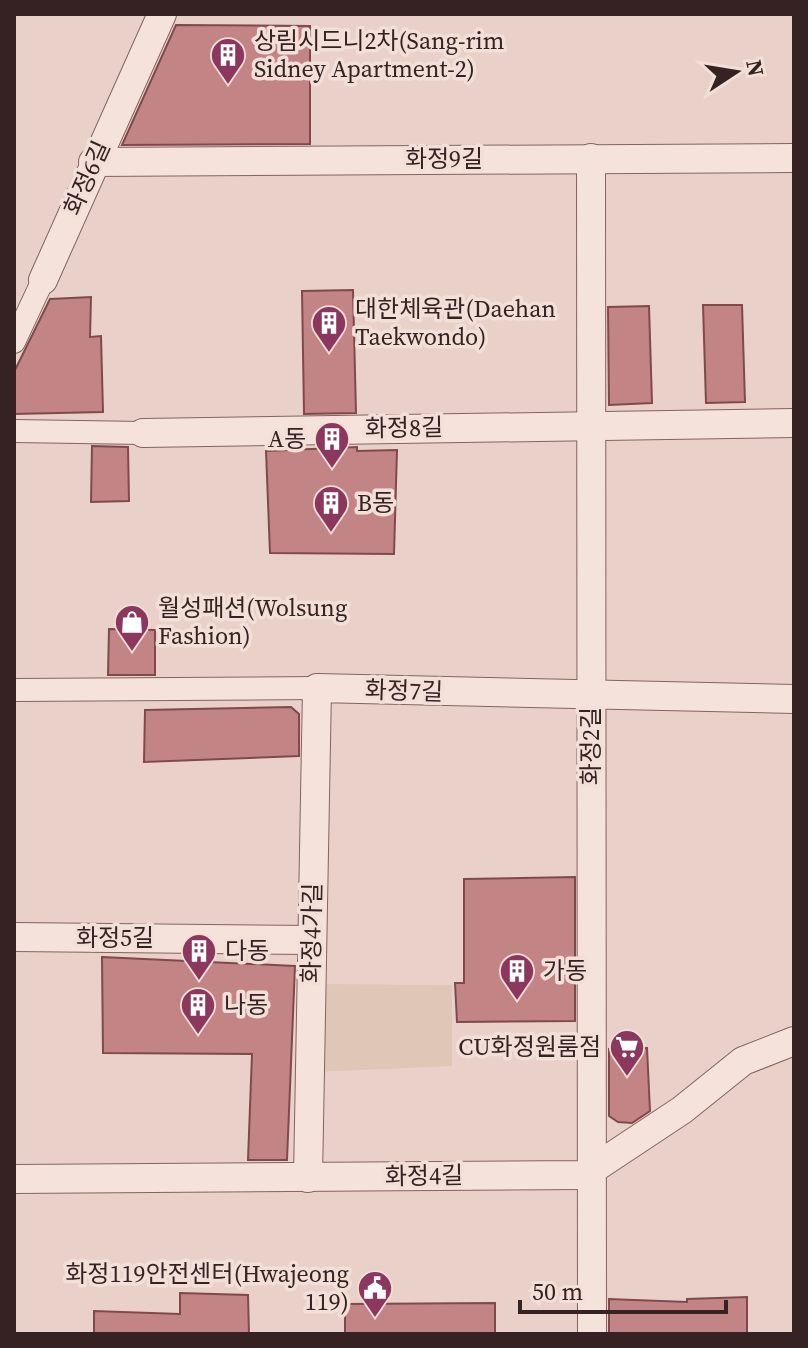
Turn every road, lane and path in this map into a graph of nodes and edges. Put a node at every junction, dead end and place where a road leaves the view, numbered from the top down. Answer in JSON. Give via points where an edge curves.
{"nodes":[{"id":1,"x":162,"y":14,"type":"edge"},
{"id":2,"x":591,"y":158,"type":"junction"},
{"id":3,"x":794,"y":158,"type":"edge"},
{"id":4,"x":93,"y":162,"type":"junction"},
{"id":5,"x":43,"y":280,"type":"joint"},
{"id":6,"x":14,"y":342,"type":"edge"},
{"id":7,"x":794,"y":423,"type":"edge"},
{"id":8,"x":589,"y":425,"type":"junction"},
{"id":9,"x":14,"y":431,"type":"edge"},
{"id":10,"x":143,"y":433,"type":"joint"},
{"id":11,"x":317,"y":688,"type":"junction"},
{"id":12,"x":14,"y":690,"type":"edge"},
{"id":13,"x":591,"y":697,"type":"junction"},
{"id":14,"x":794,"y":699,"type":"edge"},
{"id":15,"x":14,"y":937,"type":"edge"},
{"id":16,"x":312,"y":940,"type":"junction"},
{"id":17,"x":794,"y":1041,"type":"edge"},
{"id":18,"x":592,"y":1170,"type":"junction"},
{"id":19,"x":308,"y":1178,"type":"junction"},
{"id":20,"x":14,"y":1179,"type":"edge"},
{"id":21,"x":592,"y":1334,"type":"edge"}],
"edges":[{"from":1,"to":4,"type":"street","name":"화정6길"},
{"from":2,"to":3,"type":"street","name":"화정9길"},
{"from":2,"to":4,"type":"street","name":"화정9길"},
{"from":2,"to":8,"type":"street","name":"화정2길"},
{"from":4,"to":5,"type":"street","name":"화정6길"},
{"from":5,"to":6,"type":"street","name":"화정6길"},
{"from":7,"to":8,"type":"street","name":"화정8길"},
{"from":8,"to":10,"type":"street","name":"화정8길"},
{"from":8,"to":13,"type":"street","name":"화정2길"},
{"from":9,"to":10,"type":"street","name":"화정8길"},
{"from":11,"to":12,"type":"street","name":"화정7길"},
{"from":11,"to":13,"type":"street","name":"화정7길"},
{"from":11,"to":16,"type":"street","name":"화정4가길"},
{"from":13,"to":14,"type":"street","name":"화정7길"},
{"from":13,"to":18,"type":"street","name":"화정2길"},
{"from":15,"to":16,"type":"street","name":"화정5길"},
{"from":16,"to":19,"type":"street","name":"화정4가길"},
{"from":17,"to":18,"type":"street","name":"화정4길","via":[[743,1061],[682,1110]]},
{"from":18,"to":19,"type":"street","name":"화정4길","via":[[584,1175]]},
{"from":18,"to":21,"type":"street","name":"화정2길"},
{"from":19,"to":20,"type":"street","name":"화정4길"}]}
